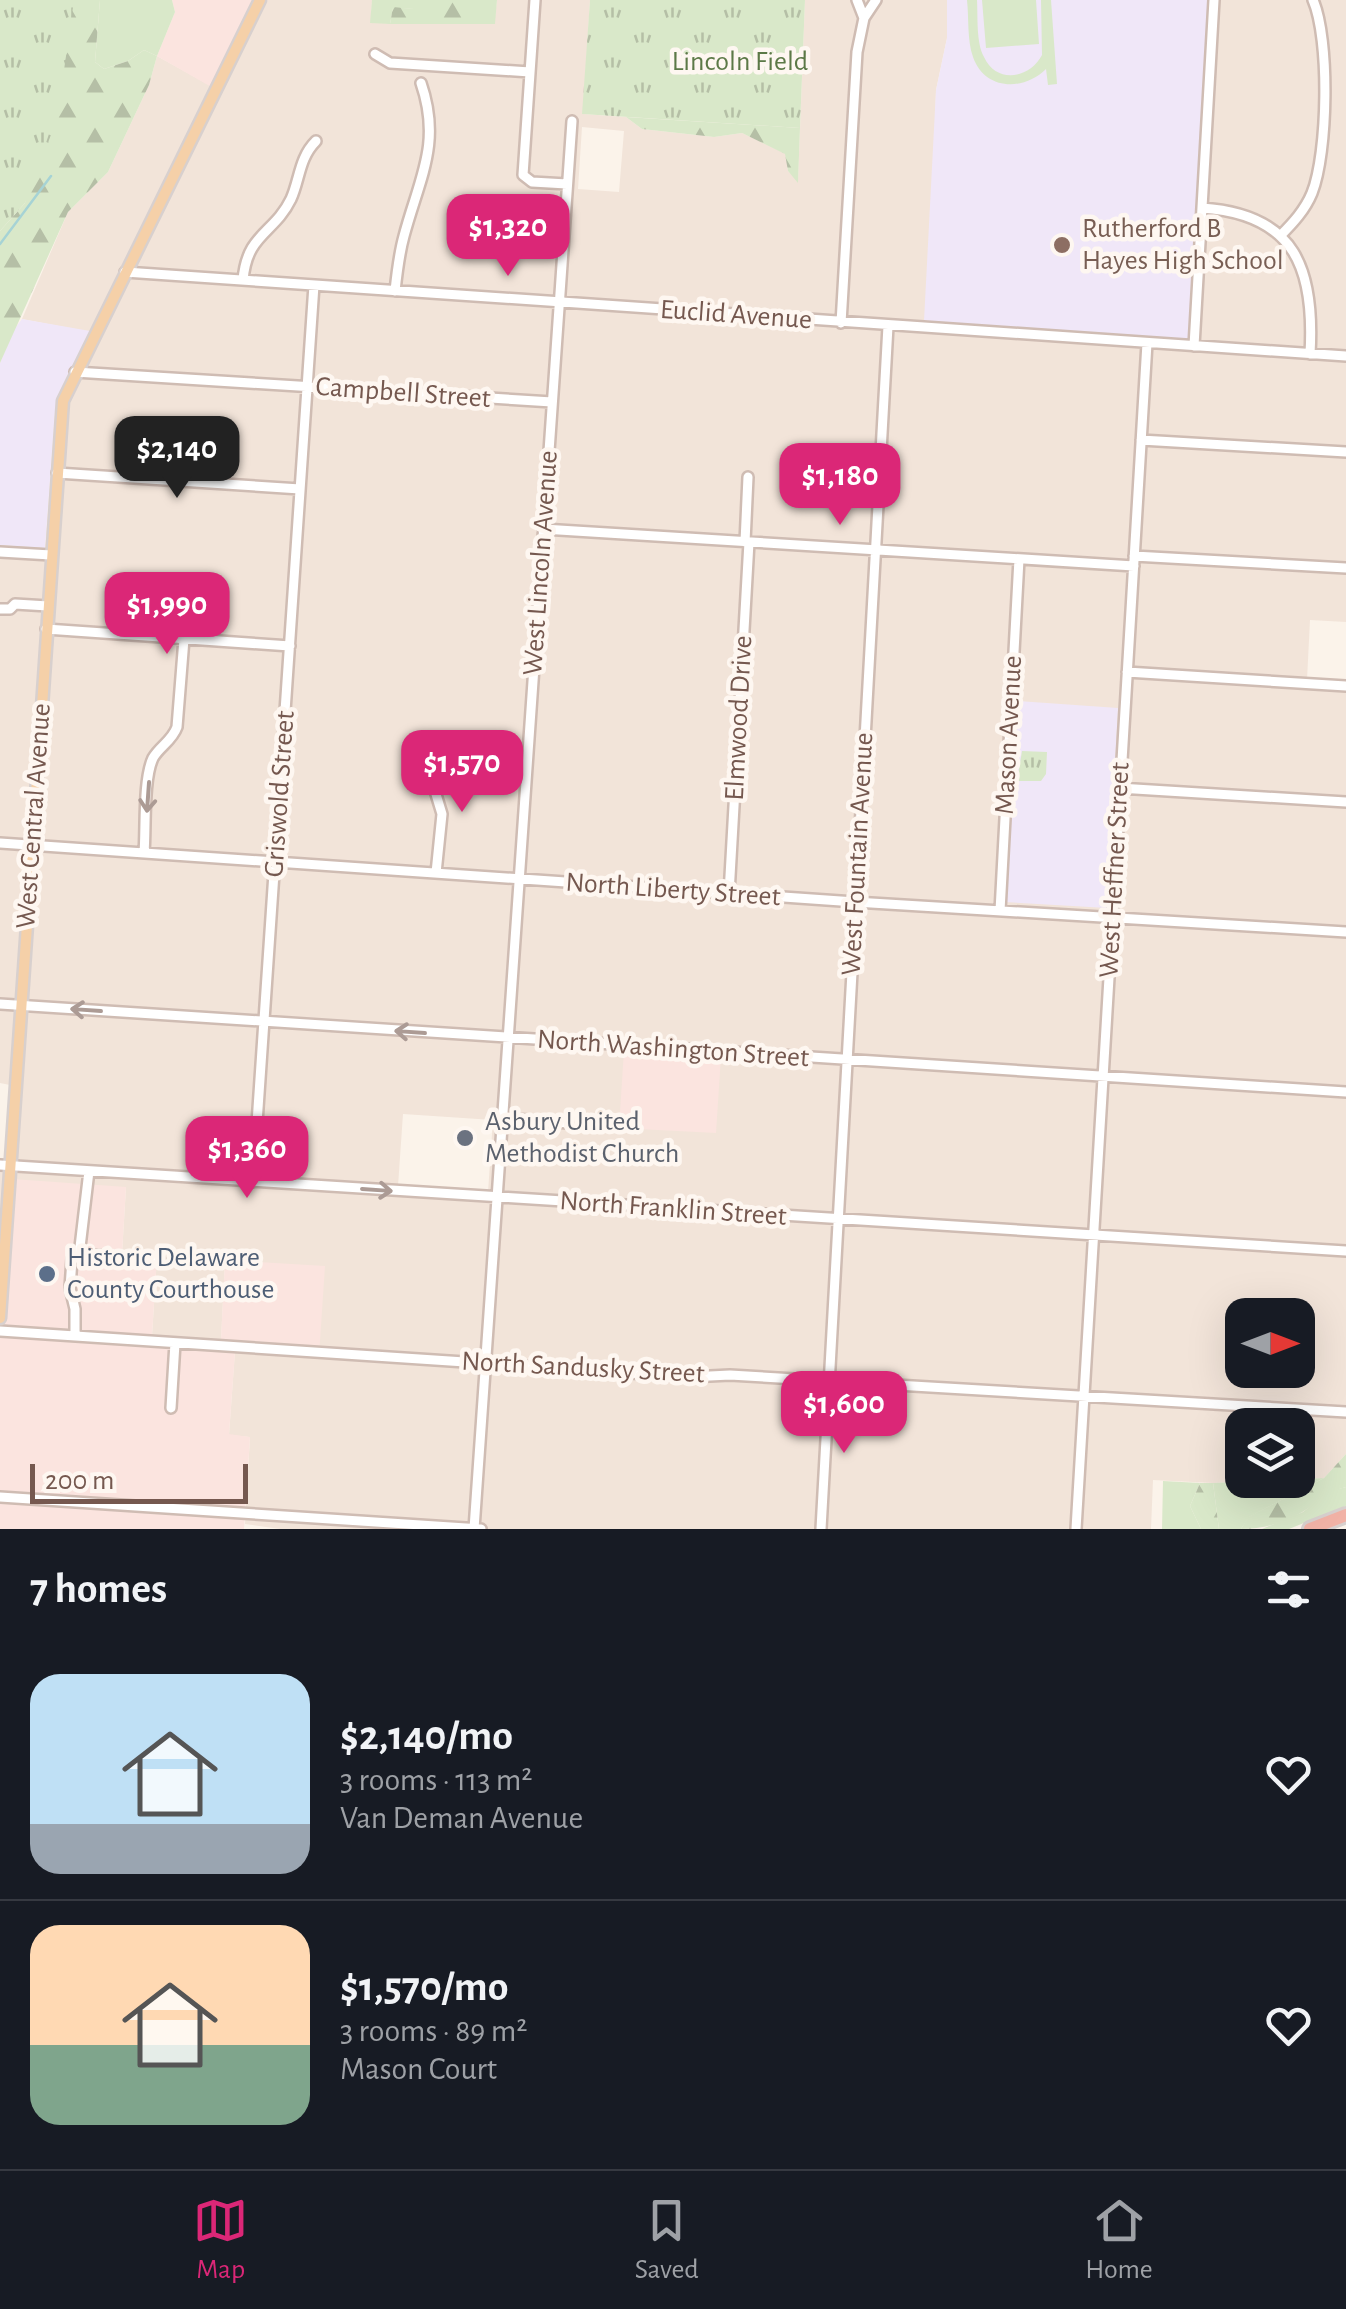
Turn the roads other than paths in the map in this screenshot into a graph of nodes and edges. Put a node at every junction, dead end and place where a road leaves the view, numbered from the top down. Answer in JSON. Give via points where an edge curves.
{"nodes":[{"id":1,"x":260,"y":0,"type":"edge"},
{"id":2,"x":536,"y":0,"type":"edge"},
{"id":3,"x":856,"y":0,"type":"edge"},
{"id":4,"x":876,"y":0,"type":"edge"},
{"id":5,"x":1214,"y":0,"type":"edge"},
{"id":6,"x":1313,"y":0,"type":"edge"},
{"id":7,"x":864,"y":18,"type":"junction"},
{"id":8,"x":375,"y":54,"type":"dead end"},
{"id":9,"x":530,"y":72,"type":"junction"},
{"id":10,"x":421,"y":83,"type":"dead end"},
{"id":11,"x":572,"y":121,"type":"dead end"},
{"id":12,"x":316,"y":141,"type":"dead end"},
{"id":13,"x":527,"y":180,"type":"junction"},
{"id":14,"x":567,"y":184,"type":"junction"},
{"id":15,"x":520,"y":191,"type":"dead end"},
{"id":16,"x":1202,"y":208,"type":"junction"},
{"id":17,"x":1280,"y":236,"type":"junction"},
{"id":18,"x":126,"y":272,"type":"junction"},
{"id":19,"x":243,"y":280,"type":"junction"},
{"id":20,"x":314,"y":285,"type":"junction"},
{"id":21,"x":395,"y":291,"type":"junction"},
{"id":22,"x":559,"y":302,"type":"junction"},
{"id":23,"x":842,"y":322,"type":"junction"},
{"id":24,"x":888,"y":326,"type":"junction"},
{"id":25,"x":1147,"y":343,"type":"junction"},
{"id":26,"x":1194,"y":346,"type":"junction"},
{"id":27,"x":1310,"y":354,"type":"junction"},
{"id":28,"x":1346,"y":356,"type":"edge"},
{"id":29,"x":75,"y":372,"type":"junction"},
{"id":30,"x":306,"y":386,"type":"junction"},
{"id":31,"x":552,"y":402,"type":"junction"},
{"id":32,"x":1141,"y":440,"type":"junction"},
{"id":33,"x":1346,"y":452,"type":"edge"},
{"id":34,"x":57,"y":474,"type":"junction"},
{"id":35,"x":748,"y":477,"type":"dead end"},
{"id":36,"x":300,"y":489,"type":"junction"},
{"id":37,"x":543,"y":530,"type":"junction"},
{"id":38,"x":747,"y":542,"type":"junction"},
{"id":39,"x":876,"y":550,"type":"junction"},
{"id":40,"x":0,"y":552,"type":"edge"},
{"id":41,"x":51,"y":554,"type":"junction"},
{"id":42,"x":1019,"y":558,"type":"junction"},
{"id":43,"x":1134,"y":561,"type":"junction"},
{"id":44,"x":1346,"y":568,"type":"edge"},
{"id":45,"x":48,"y":606,"type":"junction"},
{"id":46,"x":0,"y":610,"type":"edge"},
{"id":47,"x":46,"y":629,"type":"junction"},
{"id":48,"x":184,"y":639,"type":"junction"},
{"id":49,"x":290,"y":646,"type":"junction"},
{"id":50,"x":1127,"y":672,"type":"junction"},
{"id":51,"x":1346,"y":686,"type":"edge"},
{"id":52,"x":432,"y":753,"type":"dead end"},
{"id":53,"x":1119,"y":788,"type":"junction"},
{"id":54,"x":1346,"y":802,"type":"edge"},
{"id":55,"x":0,"y":843,"type":"edge"},
{"id":56,"x":32,"y":846,"type":"junction"},
{"id":57,"x":144,"y":853,"type":"junction"},
{"id":58,"x":275,"y":862,"type":"junction"},
{"id":59,"x":436,"y":874,"type":"junction"},
{"id":60,"x":519,"y":879,"type":"junction"},
{"id":61,"x":729,"y":894,"type":"junction"},
{"id":62,"x":856,"y":902,"type":"junction"},
{"id":63,"x":1000,"y":911,"type":"junction"},
{"id":64,"x":1112,"y":918,"type":"junction"},
{"id":65,"x":1346,"y":932,"type":"edge"},
{"id":66,"x":0,"y":1004,"type":"edge"},
{"id":67,"x":21,"y":1006,"type":"junction"},
{"id":68,"x":264,"y":1023,"type":"junction"},
{"id":69,"x":508,"y":1039,"type":"junction"},
{"id":70,"x":846,"y":1060,"type":"junction"},
{"id":71,"x":1102,"y":1076,"type":"junction"},
{"id":72,"x":1346,"y":1092,"type":"edge"},
{"id":73,"x":502,"y":1118,"type":"junction"},
{"id":74,"x":568,"y":1123,"type":"dead end"},
{"id":75,"x":5,"y":1166,"type":"edge"},
{"id":76,"x":89,"y":1171,"type":"junction"},
{"id":77,"x":254,"y":1182,"type":"junction"},
{"id":78,"x":496,"y":1198,"type":"junction"},
{"id":79,"x":838,"y":1220,"type":"junction"},
{"id":80,"x":1094,"y":1236,"type":"junction"},
{"id":81,"x":1346,"y":1251,"type":"edge"},
{"id":82,"x":78,"y":1254,"type":"junction"},
{"id":83,"x":160,"y":1260,"type":"dead end"},
{"id":84,"x":0,"y":1318,"type":"edge"},
{"id":85,"x":0,"y":1331,"type":"edge"},
{"id":86,"x":74,"y":1336,"type":"junction"},
{"id":87,"x":175,"y":1343,"type":"junction"},
{"id":88,"x":485,"y":1364,"type":"junction"},
{"id":89,"x":828,"y":1382,"type":"junction"},
{"id":90,"x":1084,"y":1397,"type":"junction"},
{"id":91,"x":171,"y":1408,"type":"dead end"},
{"id":92,"x":1346,"y":1412,"type":"edge"},
{"id":93,"x":0,"y":1497,"type":"edge"},
{"id":94,"x":1346,"y":1515,"type":"edge"},
{"id":95,"x":476,"y":1529,"type":"edge"},
{"id":96,"x":820,"y":1529,"type":"edge"},
{"id":97,"x":1076,"y":1529,"type":"edge"},
{"id":98,"x":1310,"y":1529,"type":"edge"}],
"edges":[{"from":1,"to":18,"type":"main road","name":"West Central Avenue"},
{"from":2,"to":9,"type":"street"},
{"from":3,"to":7,"type":"street"},
{"from":4,"to":7,"type":"street"},
{"from":5,"to":16,"type":"street"},
{"from":6,"to":17,"type":"street","via":[[1323,65],[1320,167],[1308,203]]},
{"from":7,"to":23,"type":"street"},
{"from":8,"to":9,"type":"street","via":[[390,64]]},
{"from":9,"to":13,"type":"street"},
{"from":10,"to":21,"type":"street","via":[[429,114],[428,160]]},
{"from":11,"to":14,"type":"street","name":"West Lincoln Avenue"},
{"from":12,"to":19,"type":"street","via":[[290,202],[251,246]]},
{"from":13,"to":14,"type":"street"},
{"from":13,"to":15,"type":"street"},
{"from":14,"to":22,"type":"street","name":"West Lincoln Avenue"},
{"from":16,"to":17,"type":"street","via":[[1239,213]]},
{"from":16,"to":26,"type":"street"},
{"from":17,"to":27,"type":"street","via":[[1310,292]]},
{"from":18,"to":19,"type":"street","name":"Euclid Avenue"},
{"from":18,"to":29,"type":"main road","name":"West Central Avenue"},
{"from":19,"to":20,"type":"street","name":"Euclid Avenue"},
{"from":20,"to":21,"type":"street","name":"Euclid Avenue"},
{"from":20,"to":30,"type":"street","name":"Griswold Street"},
{"from":21,"to":22,"type":"street","name":"Euclid Avenue"},
{"from":22,"to":23,"type":"street","name":"Euclid Avenue"},
{"from":22,"to":31,"type":"street","name":"West Lincoln Avenue"},
{"from":23,"to":24,"type":"street","name":"Euclid Avenue"},
{"from":24,"to":25,"type":"street","name":"Euclid Avenue"},
{"from":24,"to":39,"type":"street","name":"West Fountain Avenue"},
{"from":25,"to":26,"type":"street","name":"Euclid Avenue"},
{"from":25,"to":32,"type":"street","name":"West Heffner Street"},
{"from":26,"to":27,"type":"street","name":"Euclid Avenue"},
{"from":27,"to":28,"type":"street","name":"Euclid Avenue"},
{"from":29,"to":30,"type":"street","name":"Campbell Street"},
{"from":29,"to":34,"type":"main road","name":"West Central Avenue","via":[[62,401]]},
{"from":30,"to":31,"type":"street","name":"Campbell Street"},
{"from":30,"to":36,"type":"street","name":"Griswold Street"},
{"from":31,"to":37,"type":"street","name":"West Lincoln Avenue"},
{"from":32,"to":33,"type":"street"},
{"from":32,"to":43,"type":"street","name":"West Heffner Street"},
{"from":34,"to":36,"type":"street"},
{"from":34,"to":41,"type":"main road","name":"West Central Avenue"},
{"from":35,"to":38,"type":"street","name":"Elmwood Drive"},
{"from":36,"to":49,"type":"street","name":"Griswold Street"},
{"from":37,"to":38,"type":"street"},
{"from":37,"to":60,"type":"street","name":"West Lincoln Avenue"},
{"from":38,"to":39,"type":"street"},
{"from":38,"to":61,"type":"street","name":"Elmwood Drive"},
{"from":39,"to":42,"type":"street"},
{"from":39,"to":62,"type":"street","name":"West Fountain Avenue"},
{"from":40,"to":41,"type":"street"},
{"from":41,"to":45,"type":"main road","name":"West Central Avenue"},
{"from":42,"to":43,"type":"street"},
{"from":42,"to":63,"type":"street","name":"Mason Avenue"},
{"from":43,"to":44,"type":"street"},
{"from":43,"to":50,"type":"street","name":"West Heffner Street"},
{"from":45,"to":46,"type":"street"},
{"from":45,"to":47,"type":"main road","name":"West Central Avenue"},
{"from":47,"to":48,"type":"street"},
{"from":47,"to":56,"type":"main road","name":"West Central Avenue"},
{"from":48,"to":49,"type":"street"},
{"from":48,"to":57,"type":"street","one_way":true,"via":[[177,727],[150,769]]},
{"from":49,"to":58,"type":"street","name":"Griswold Street"},
{"from":50,"to":51,"type":"street"},
{"from":50,"to":53,"type":"street","name":"West Heffner Street"},
{"from":52,"to":59,"type":"street","via":[[442,814]]},
{"from":53,"to":54,"type":"street"},
{"from":53,"to":64,"type":"street","name":"West Heffner Street"},
{"from":55,"to":56,"type":"street","name":"North Liberty Street"},
{"from":56,"to":57,"type":"street","name":"North Liberty Street"},
{"from":56,"to":67,"type":"main road","name":"West Central Avenue"},
{"from":57,"to":58,"type":"street","name":"North Liberty Street"},
{"from":58,"to":59,"type":"street","name":"North Liberty Street"},
{"from":58,"to":68,"type":"street","name":"Griswold Street"},
{"from":59,"to":60,"type":"street","name":"North Liberty Street"},
{"from":60,"to":61,"type":"street","name":"North Liberty Street"},
{"from":60,"to":69,"type":"street","name":"West Lincoln Avenue"},
{"from":61,"to":62,"type":"street","name":"North Liberty Street"},
{"from":62,"to":63,"type":"street","name":"North Liberty Street"},
{"from":62,"to":70,"type":"street","name":"West Fountain Avenue"},
{"from":63,"to":64,"type":"street","name":"North Liberty Street"},
{"from":64,"to":65,"type":"street","name":"North Liberty Street"},
{"from":64,"to":71,"type":"street","name":"West Heffner Street"},
{"from":66,"to":67,"type":"street","name":"North Washington Street"},
{"from":68,"to":67,"type":"street","name":"North Washington Street","one_way":true},
{"from":67,"to":75,"type":"main road","name":"West Central Avenue"},
{"from":69,"to":68,"type":"street","name":"North Washington Street","one_way":true},
{"from":68,"to":77,"type":"street","name":"Griswold Street"},
{"from":69,"to":70,"type":"street","name":"North Washington Street"},
{"from":69,"to":73,"type":"street","name":"West Lincoln Avenue"},
{"from":70,"to":71,"type":"street","name":"North Washington Street"},
{"from":70,"to":79,"type":"street","name":"West Fountain Avenue"},
{"from":71,"to":72,"type":"street","name":"North Washington Street"},
{"from":71,"to":80,"type":"street","name":"West Heffner Street"},
{"from":73,"to":74,"type":"street"},
{"from":73,"to":78,"type":"street","name":"West Lincoln Avenue"},
{"from":75,"to":76,"type":"street","name":"North Franklin Street"},
{"from":75,"to":84,"type":"main road","name":"West Central Avenue"},
{"from":76,"to":77,"type":"street","name":"North Franklin Street"},
{"from":76,"to":82,"type":"street"},
{"from":77,"to":78,"type":"street","name":"North Franklin Street","one_way":true},
{"from":78,"to":79,"type":"street","name":"North Franklin Street"},
{"from":78,"to":88,"type":"street","name":"West Lincoln Avenue"},
{"from":79,"to":80,"type":"street","name":"North Franklin Street"},
{"from":79,"to":89,"type":"street","name":"West Fountain Avenue"},
{"from":80,"to":81,"type":"street","name":"North Franklin Street"},
{"from":80,"to":90,"type":"street","name":"West Heffner Street"},
{"from":82,"to":83,"type":"street"},
{"from":82,"to":86,"type":"street","via":[[70,1288]]},
{"from":85,"to":86,"type":"street","name":"North Sandusky Street"},
{"from":86,"to":87,"type":"street","name":"North Sandusky Street"},
{"from":87,"to":88,"type":"street","name":"North Sandusky Street"},
{"from":87,"to":91,"type":"street"},
{"from":88,"to":89,"type":"street","name":"North Sandusky Street"},
{"from":88,"to":95,"type":"street","name":"West Lincoln Avenue"},
{"from":89,"to":90,"type":"street","name":"North Sandusky Street"},
{"from":89,"to":96,"type":"street","name":"West Fountain Avenue"},
{"from":90,"to":92,"type":"street","name":"North Sandusky Street"},
{"from":90,"to":97,"type":"street","name":"West Heffner Street"},
{"from":93,"to":95,"type":"street"},
{"from":94,"to":98,"type":"highway"}]}
